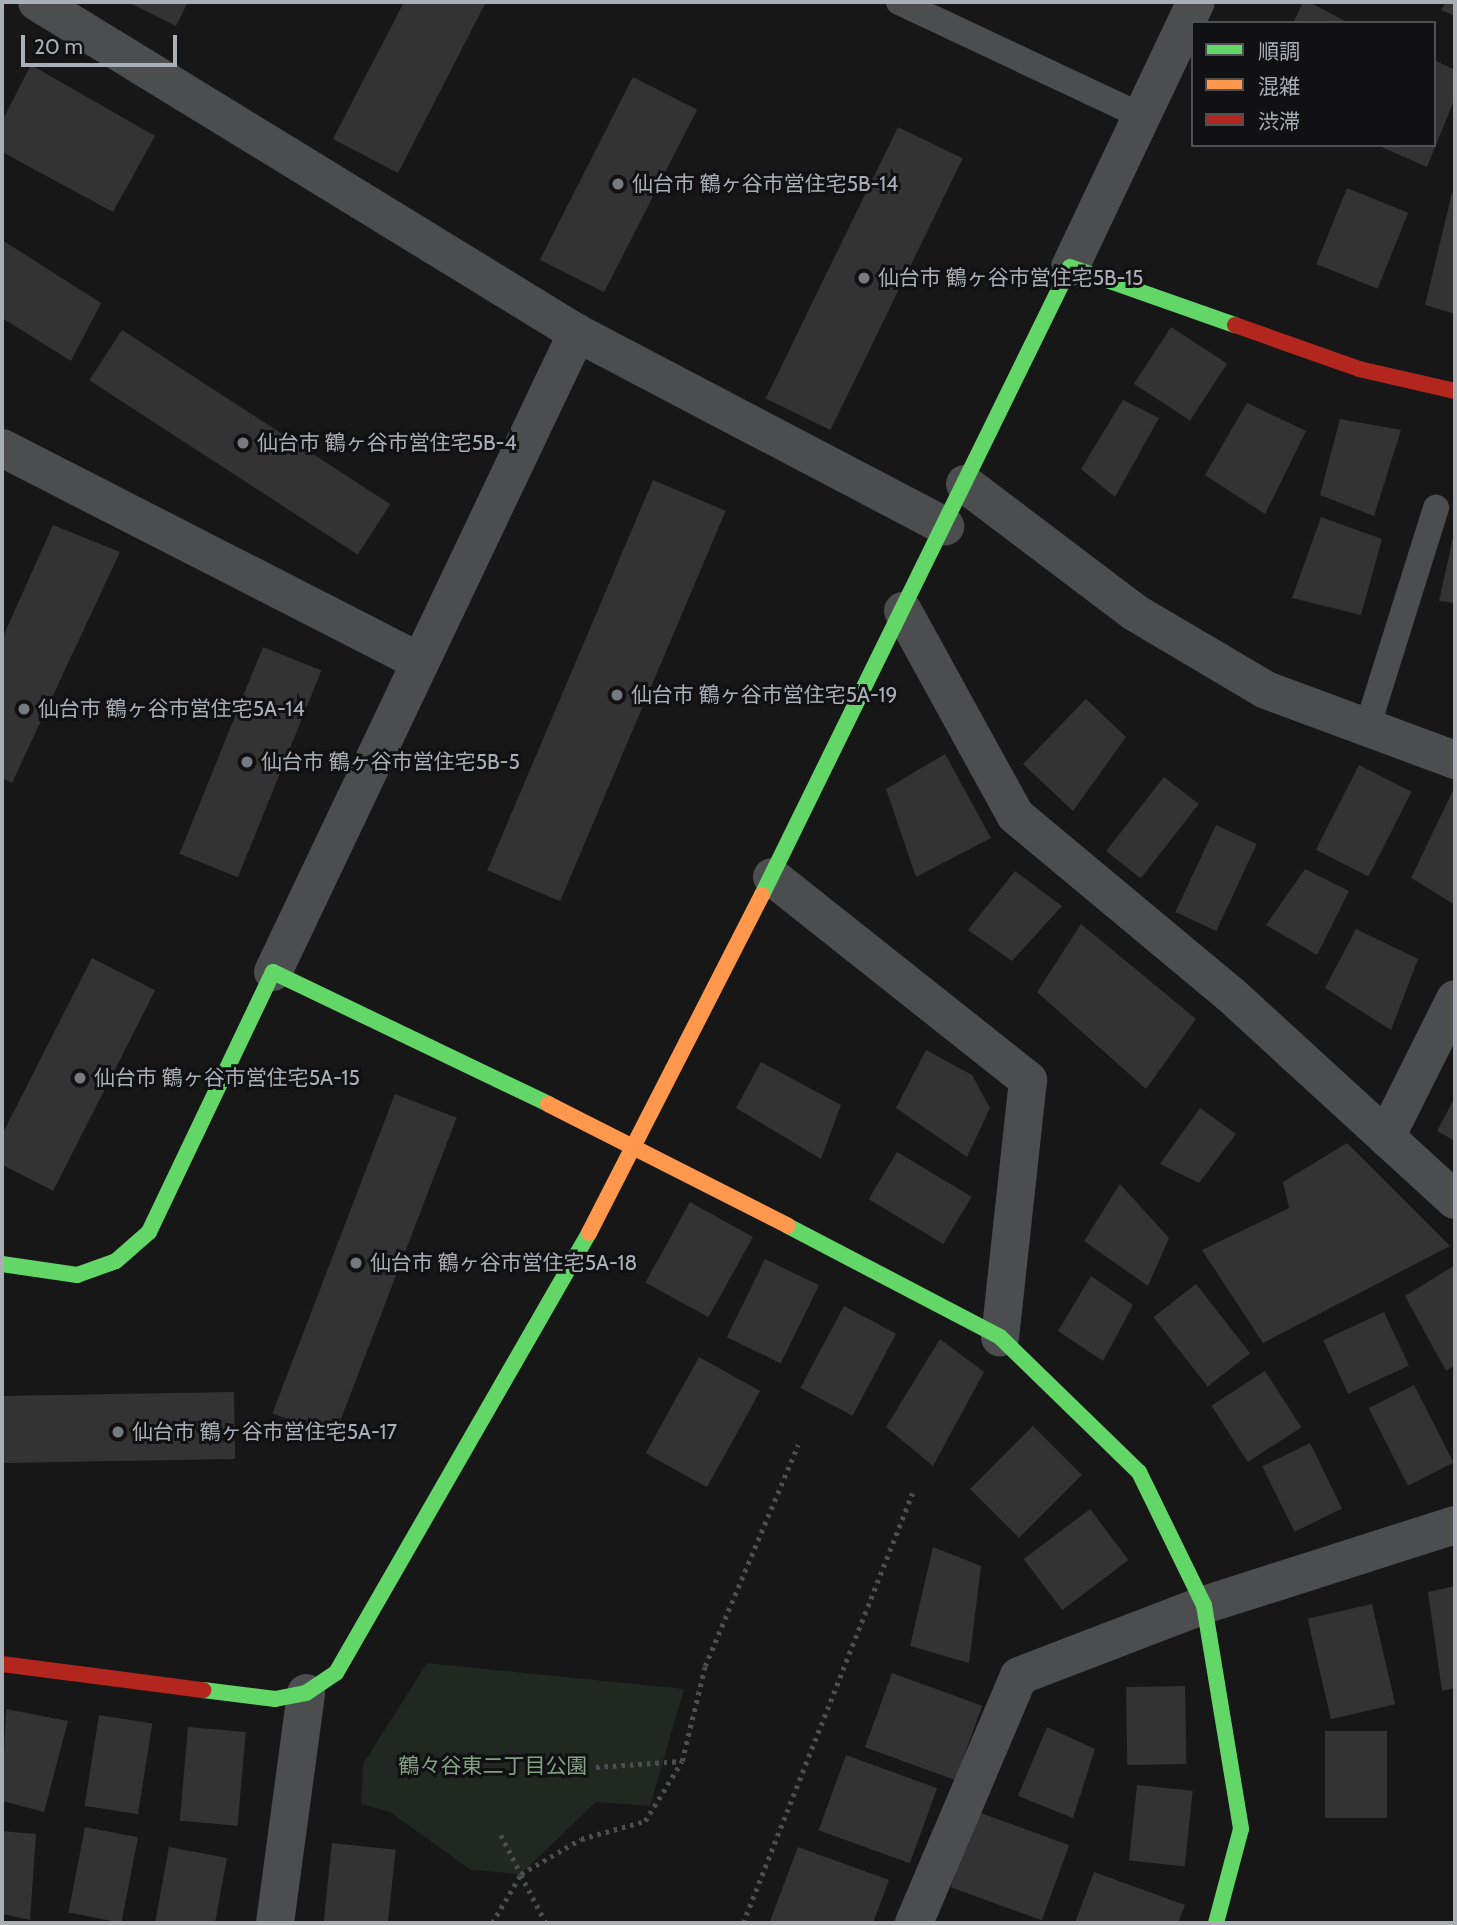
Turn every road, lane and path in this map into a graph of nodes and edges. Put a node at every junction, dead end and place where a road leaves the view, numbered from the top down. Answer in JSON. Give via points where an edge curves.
{"nodes":[{"id":1,"x":37,"y":2,"type":"edge"},
{"id":2,"x":899,"y":2,"type":"edge"},
{"id":3,"x":1196,"y":2,"type":"edge"},
{"id":4,"x":1141,"y":116,"type":"junction"},
{"id":5,"x":1070,"y":267,"type":"junction"},
{"id":6,"x":577,"y":333,"type":"junction"},
{"id":7,"x":1455,"y":391,"type":"edge"},
{"id":8,"x":2,"y":448,"type":"edge"},
{"id":9,"x":965,"y":484,"type":"junction"},
{"id":10,"x":1436,"y":508,"type":"dead end"},
{"id":11,"x":945,"y":526,"type":"junction"},
{"id":12,"x":903,"y":611,"type":"junction"},
{"id":13,"x":421,"y":662,"type":"junction"},
{"id":14,"x":1367,"y":727,"type":"junction"},
{"id":15,"x":1455,"y":760,"type":"edge"},
{"id":16,"x":772,"y":877,"type":"junction"},
{"id":17,"x":273,"y":972,"type":"junction"},
{"id":18,"x":1455,"y":999,"type":"edge"},
{"id":19,"x":1386,"y":1137,"type":"junction"},
{"id":20,"x":638,"y":1147,"type":"junction"},
{"id":21,"x":1455,"y":1200,"type":"edge"},
{"id":22,"x":2,"y":1264,"type":"edge"},
{"id":23,"x":1000,"y":1337,"type":"junction"},
{"id":24,"x":798,"y":1445,"type":"dead end"},
{"id":25,"x":912,"y":1493,"type":"dead end"},
{"id":26,"x":1455,"y":1525,"type":"edge"},
{"id":27,"x":1204,"y":1605,"type":"junction"},
{"id":28,"x":2,"y":1664,"type":"edge"},
{"id":29,"x":306,"y":1693,"type":"junction"},
{"id":30,"x":682,"y":1760,"type":"junction"},
{"id":31,"x":596,"y":1767,"type":"dead end"},
{"id":32,"x":501,"y":1835,"type":"dead end"},
{"id":33,"x":521,"y":1874,"type":"junction"},
{"id":34,"x":275,"y":1923,"type":"edge"},
{"id":35,"x":492,"y":1923,"type":"edge"},
{"id":36,"x":545,"y":1923,"type":"edge"},
{"id":37,"x":743,"y":1923,"type":"edge"},
{"id":38,"x":914,"y":1923,"type":"edge"},
{"id":39,"x":1216,"y":1923,"type":"edge"}],
"edges":[{"from":1,"to":6,"type":"street"},
{"from":2,"to":4,"type":"lane"},
{"from":3,"to":4,"type":"street"},
{"from":4,"to":5,"type":"street"},
{"from":5,"to":7,"type":"street","via":[[1359,369]]},
{"from":5,"to":9,"type":"street"},
{"from":6,"to":11,"type":"street"},
{"from":6,"to":13,"type":"street"},
{"from":8,"to":13,"type":"street"},
{"from":9,"to":11,"type":"street"},
{"from":9,"to":14,"type":"street","via":[[1134,612],[1266,690]]},
{"from":10,"to":14,"type":"lane"},
{"from":11,"to":12,"type":"street"},
{"from":12,"to":16,"type":"street"},
{"from":12,"to":19,"type":"street","via":[[1015,815],[1230,994]]},
{"from":13,"to":17,"type":"street"},
{"from":14,"to":15,"type":"street"},
{"from":16,"to":20,"type":"street"},
{"from":16,"to":23,"type":"street","via":[[1028,1080]]},
{"from":17,"to":20,"type":"street"},
{"from":17,"to":22,"type":"street","via":[[149,1232],[116,1261],[78,1275]]},
{"from":18,"to":19,"type":"street"},
{"from":19,"to":21,"type":"street"},
{"from":20,"to":23,"type":"street"},
{"from":20,"to":29,"type":"street","via":[[336,1673]]},
{"from":23,"to":27,"type":"street","via":[[1139,1472]]},
{"from":24,"to":30,"type":"path","via":[[705,1666]]},
{"from":25,"to":37,"type":"path"},
{"from":26,"to":27,"type":"street"},
{"from":27,"to":38,"type":"street","via":[[1019,1676]]},
{"from":27,"to":39,"type":"street","via":[[1241,1829]]},
{"from":28,"to":29,"type":"street","via":[[275,1699]]},
{"from":29,"to":34,"type":"street"},
{"from":30,"to":31,"type":"path"},
{"from":30,"to":33,"type":"path","via":[[645,1821],[581,1839]]},
{"from":32,"to":33,"type":"path"},
{"from":33,"to":35,"type":"path"},
{"from":33,"to":36,"type":"path"}]}
